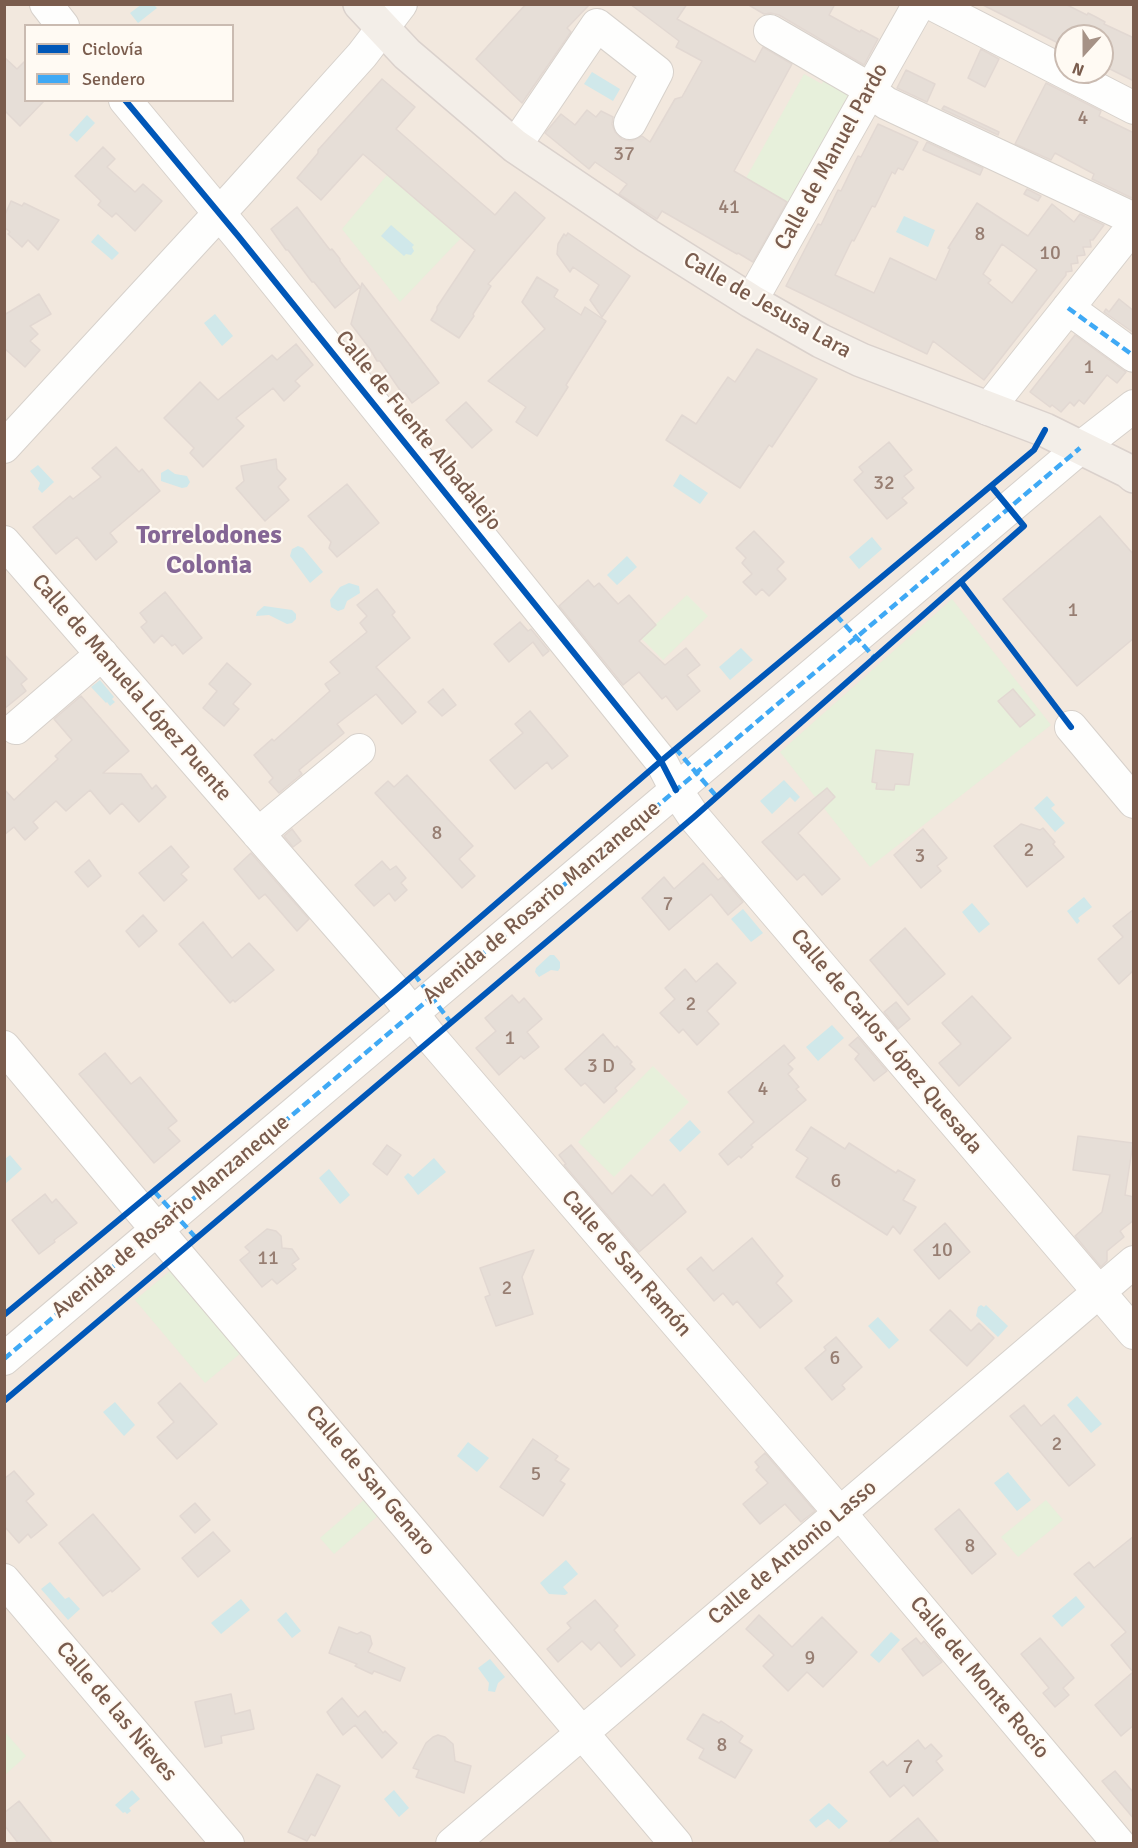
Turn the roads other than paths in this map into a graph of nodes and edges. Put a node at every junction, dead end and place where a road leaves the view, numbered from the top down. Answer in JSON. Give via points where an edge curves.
{"nodes":[{"id":1,"x":46,"y":4,"type":"edge"},
{"id":2,"x":916,"y":7,"type":"edge"},
{"id":3,"x":381,"y":12,"type":"edge"},
{"id":4,"x":61,"y":24,"type":"edge"},
{"id":5,"x":770,"y":31,"type":"dead end"},
{"id":6,"x":869,"y":91,"type":"junction"},
{"id":7,"x":126,"y":102,"type":"edge"},
{"id":8,"x":1134,"y":108,"type":"edge"},
{"id":9,"x":630,"y":123,"type":"dead end"},
{"id":10,"x":515,"y":146,"type":"junction"},
{"id":11,"x":218,"y":214,"type":"junction"},
{"id":12,"x":1134,"y":219,"type":"edge"},
{"id":13,"x":1134,"y":225,"type":"edge"},
{"id":14,"x":751,"y":301,"type":"junction"},
{"id":15,"x":1068,"y":308,"type":"junction"},
{"id":16,"x":1134,"y":356,"type":"edge"},
{"id":17,"x":1134,"y":406,"type":"edge"},
{"id":18,"x":988,"y":409,"type":"junction"},
{"id":19,"x":4,"y":447,"type":"edge"},
{"id":20,"x":1080,"y":448,"type":"junction"},
{"id":21,"x":1134,"y":476,"type":"edge"},
{"id":22,"x":4,"y":542,"type":"edge"},
{"id":23,"x":102,"y":654,"type":"junction"},
{"id":24,"x":1071,"y":727,"type":"dead end"},
{"id":25,"x":16,"y":728,"type":"dead end"},
{"id":26,"x":359,"y":750,"type":"dead end"},
{"id":27,"x":676,"y":790,"type":"junction"},
{"id":28,"x":1134,"y":802,"type":"edge"},
{"id":29,"x":258,"y":834,"type":"junction"},
{"id":30,"x":412,"y":1014,"type":"junction"},
{"id":31,"x":4,"y":1047,"type":"edge"},
{"id":32,"x":158,"y":1229,"type":"junction"},
{"id":33,"x":1134,"y":1262,"type":"edge"},
{"id":34,"x":1099,"y":1292,"type":"junction"},
{"id":35,"x":1134,"y":1334,"type":"edge"},
{"id":36,"x":4,"y":1359,"type":"edge"},
{"id":37,"x":840,"y":1513,"type":"junction"},
{"id":38,"x":4,"y":1580,"type":"edge"},
{"id":39,"x":582,"y":1732,"type":"junction"},
{"id":40,"x":228,"y":1844,"type":"edge"},
{"id":41,"x":452,"y":1844,"type":"edge"},
{"id":42,"x":676,"y":1844,"type":"edge"},
{"id":43,"x":1119,"y":1844,"type":"edge"}],
"edges":[{"from":1,"to":4,"type":"street"},
{"from":2,"to":6,"type":"street","name":"Calle de Manuel Pardo"},
{"from":2,"to":8,"type":"street"},
{"from":3,"to":10,"type":"main road","name":"Calle de Jesusa Lara","via":[[407,54]]},
{"from":3,"to":11,"type":"street","via":[[362,55]]},
{"from":5,"to":6,"type":"street"},
{"from":6,"to":12,"type":"street","via":[[886,103]]},
{"from":6,"to":14,"type":"street","name":"Calle de Manuel Pardo"},
{"from":7,"to":11,"type":"street","name":"Calle de Fuente Albadalejo"},
{"from":9,"to":10,"type":"street","via":[[657,72],[597,25]]},
{"from":10,"to":14,"type":"main road","name":"Calle de Jesusa Lara"},
{"from":11,"to":19,"type":"street"},
{"from":11,"to":27,"type":"street","name":"Calle de Fuente Albadalejo","via":[[661,761]]},
{"from":13,"to":15,"type":"street"},
{"from":14,"to":18,"type":"main road","name":"Calle de Jesusa Lara","via":[[861,360]]},
{"from":15,"to":16,"type":"street"},
{"from":15,"to":18,"type":"street"},
{"from":17,"to":20,"type":"street","name":"Avenida de Rosario Manzaneque"},
{"from":18,"to":20,"type":"main road","name":"Calle de Jesusa Lara"},
{"from":20,"to":21,"type":"main road","name":"Calle de Jesusa Lara"},
{"from":20,"to":27,"type":"street","name":"Avenida de Rosario Manzaneque"},
{"from":22,"to":23,"type":"street","name":"Calle de Manuela López Puente"},
{"from":23,"to":25,"type":"street"},
{"from":23,"to":29,"type":"street","name":"Calle de Manuela López Puente"},
{"from":24,"to":28,"type":"street"},
{"from":26,"to":29,"type":"street"},
{"from":27,"to":30,"type":"street","name":"Avenida de Rosario Manzaneque"},
{"from":27,"to":34,"type":"street","name":"Calle de Carlos López Quesada","via":[[694,817]]},
{"from":29,"to":30,"type":"street","name":"Calle de Manuela López Puente"},
{"from":30,"to":32,"type":"street","name":"Avenida de Rosario Manzaneque"},
{"from":30,"to":37,"type":"street","name":"Calle de San Ramón"},
{"from":31,"to":32,"type":"street","name":"Calle de San Genaro"},
{"from":32,"to":36,"type":"street","name":"Avenida de Rosario Manzaneque"},
{"from":32,"to":39,"type":"street","name":"Calle de San Genaro"},
{"from":33,"to":34,"type":"street","name":"Calle de Antonio Lasso"},
{"from":34,"to":35,"type":"street","name":"Calle de Carlos López Quesada"},
{"from":34,"to":37,"type":"street","name":"Calle de Antonio Lasso"},
{"from":37,"to":39,"type":"street","name":"Calle de Antonio Lasso"},
{"from":37,"to":43,"type":"street","name":"Calle del Monte Rocío"},
{"from":38,"to":40,"type":"street","name":"Calle de las Nieves"},
{"from":39,"to":41,"type":"street","name":"Calle de Antonio Lasso"},
{"from":39,"to":42,"type":"street","name":"Calle de San Genaro"}]}
